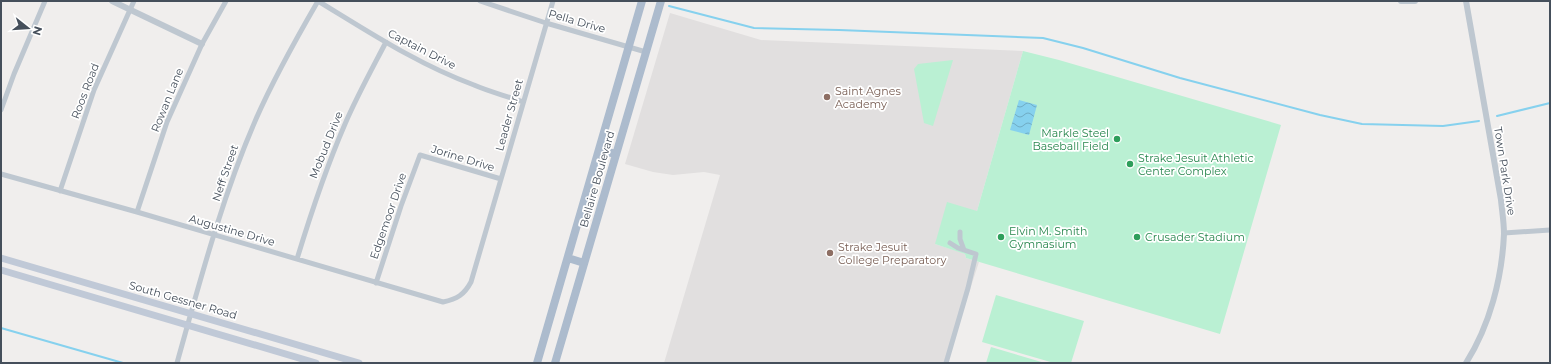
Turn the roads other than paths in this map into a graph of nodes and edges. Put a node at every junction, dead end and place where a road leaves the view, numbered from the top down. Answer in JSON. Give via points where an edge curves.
{"nodes":[{"id":1,"x":45,"y":1,"type":"edge"},
{"id":2,"x":112,"y":1,"type":"edge"},
{"id":3,"x":134,"y":1,"type":"edge"},
{"id":4,"x":226,"y":1,"type":"edge"},
{"id":5,"x":318,"y":1,"type":"edge"},
{"id":6,"x":480,"y":1,"type":"edge"},
{"id":7,"x":553,"y":1,"type":"edge"},
{"id":8,"x":642,"y":1,"type":"edge"},
{"id":9,"x":661,"y":1,"type":"edge"},
{"id":10,"x":1401,"y":1,"type":"edge"},
{"id":11,"x":1415,"y":1,"type":"edge"},
{"id":12,"x":1466,"y":1,"type":"edge"},
{"id":13,"x":129,"y":10,"type":"junction"},
{"id":14,"x":546,"y":23,"type":"junction"},
{"id":15,"x":386,"y":42,"type":"junction"},
{"id":16,"x":202,"y":44,"type":"junction"},
{"id":17,"x":628,"y":47,"type":"junction"},
{"id":18,"x":646,"y":52,"type":"junction"},
{"id":19,"x":523,"y":102,"type":"junction"},
{"id":20,"x":1,"y":110,"type":"edge"},
{"id":21,"x":599,"y":150,"type":"junction"},
{"id":22,"x":616,"y":154,"type":"junction"},
{"id":23,"x":420,"y":155,"type":"joint"},
{"id":24,"x":1,"y":174,"type":"edge"},
{"id":25,"x":501,"y":179,"type":"junction"},
{"id":26,"x":60,"y":191,"type":"junction"},
{"id":27,"x":137,"y":212,"type":"junction"},
{"id":28,"x":1550,"y":230,"type":"edge"},
{"id":29,"x":960,"y":232,"type":"dead end"},
{"id":30,"x":1504,"y":233,"type":"junction"},
{"id":31,"x":215,"y":235,"type":"junction"},
{"id":32,"x":950,"y":243,"type":"dead end"},
{"id":33,"x":964,"y":250,"type":"junction"},
{"id":34,"x":1,"y":258,"type":"edge"},
{"id":35,"x":568,"y":258,"type":"junction"},
{"id":36,"x":297,"y":259,"type":"junction"},
{"id":37,"x":584,"y":263,"type":"junction"},
{"id":38,"x":1,"y":270,"type":"edge"},
{"id":39,"x":376,"y":283,"type":"junction"},
{"id":40,"x":457,"y":299,"type":"joint"},
{"id":41,"x":191,"y":314,"type":"junction"},
{"id":42,"x":188,"y":326,"type":"junction"},
{"id":43,"x":305,"y":347,"type":"junction"},
{"id":44,"x":301,"y":359,"type":"junction"},
{"id":45,"x":177,"y":363,"type":"edge"},
{"id":46,"x":316,"y":363,"type":"edge"},
{"id":47,"x":359,"y":363,"type":"edge"},
{"id":48,"x":537,"y":363,"type":"edge"},
{"id":49,"x":555,"y":363,"type":"edge"},
{"id":50,"x":946,"y":363,"type":"edge"},
{"id":51,"x":1466,"y":363,"type":"edge"}],
"edges":[{"from":1,"to":20,"type":"street"},
{"from":2,"to":13,"type":"street"},
{"from":3,"to":13,"type":"street","name":"Roos Road"},
{"from":4,"to":16,"type":"street","name":"Rowan Lane"},
{"from":5,"to":15,"type":"street","name":"Captain Drive"},
{"from":5,"to":31,"type":"street","name":"Neff Street","via":[[257,118],[232,181]]},
{"from":6,"to":14,"type":"street","name":"Pella Drive"},
{"from":7,"to":14,"type":"street","name":"Leader Street"},
{"from":8,"to":17,"type":"main road","name":"Bellaire Boulevard"},
{"from":9,"to":18,"type":"main road","name":"Bellaire Boulevard"},
{"from":10,"to":11,"type":"street"},
{"from":12,"to":30,"type":"street","name":"Town Park Drive","via":[[1501,200]]},
{"from":13,"to":16,"type":"street"},
{"from":13,"to":26,"type":"street","name":"Roos Road","via":[[94,90]]},
{"from":14,"to":17,"type":"street","name":"Pella Drive"},
{"from":14,"to":19,"type":"street","name":"Leader Street"},
{"from":15,"to":19,"type":"street","name":"Captain Drive","via":[[473,85]]},
{"from":15,"to":36,"type":"street","name":"Mobud Drive","via":[[345,123],[317,194]]},
{"from":16,"to":27,"type":"street","name":"Rowan Lane","via":[[167,122]]},
{"from":17,"to":18,"type":"street","name":"Pella Drive"},
{"from":17,"to":21,"type":"main road","name":"Bellaire Boulevard"},
{"from":18,"to":22,"type":"main road","name":"Bellaire Boulevard"},
{"from":19,"to":25,"type":"street","name":"Leader Street"},
{"from":21,"to":22,"type":"main road"},
{"from":21,"to":35,"type":"main road","name":"Bellaire Boulevard"},
{"from":22,"to":37,"type":"main road","name":"Bellaire Boulevard"},
{"from":23,"to":25,"type":"street","name":"Jorine Drive"},
{"from":23,"to":39,"type":"street","name":"Edgemoor Drive"},
{"from":24,"to":26,"type":"street","name":"Augustine Drive"},
{"from":25,"to":40,"type":"street","name":"Leader Street","via":[[471,282]]},
{"from":26,"to":27,"type":"street","name":"Augustine Drive"},
{"from":27,"to":31,"type":"street","name":"Augustine Drive"},
{"from":28,"to":30,"type":"street"},
{"from":29,"to":33,"type":"street"},
{"from":30,"to":51,"type":"street","name":"Town Park Drive","via":[[1495,294]]},
{"from":31,"to":36,"type":"street","name":"Augustine Drive"},
{"from":31,"to":41,"type":"street","name":"Neff Street"},
{"from":32,"to":33,"type":"street"},
{"from":33,"to":50,"type":"street","via":[[976,254]]},
{"from":34,"to":41,"type":"main road","name":"South Gessner Road"},
{"from":35,"to":37,"type":"main road"},
{"from":35,"to":48,"type":"main road","name":"Bellaire Boulevard"},
{"from":36,"to":39,"type":"street","name":"Augustine Drive"},
{"from":37,"to":49,"type":"main road","name":"Bellaire Boulevard"},
{"from":38,"to":42,"type":"main road","name":"South Gessner Road"},
{"from":39,"to":40,"type":"street","name":"Augustine Drive","via":[[443,302]]},
{"from":41,"to":42,"type":"street","name":"Neff Street"},
{"from":41,"to":43,"type":"main road","name":"South Gessner Road"},
{"from":42,"to":44,"type":"main road","name":"South Gessner Road"},
{"from":42,"to":45,"type":"street","name":"Neff Street"},
{"from":43,"to":44,"type":"main road"},
{"from":43,"to":47,"type":"main road","name":"South Gessner Road"},
{"from":44,"to":46,"type":"main road","name":"South Gessner Road"}]}
